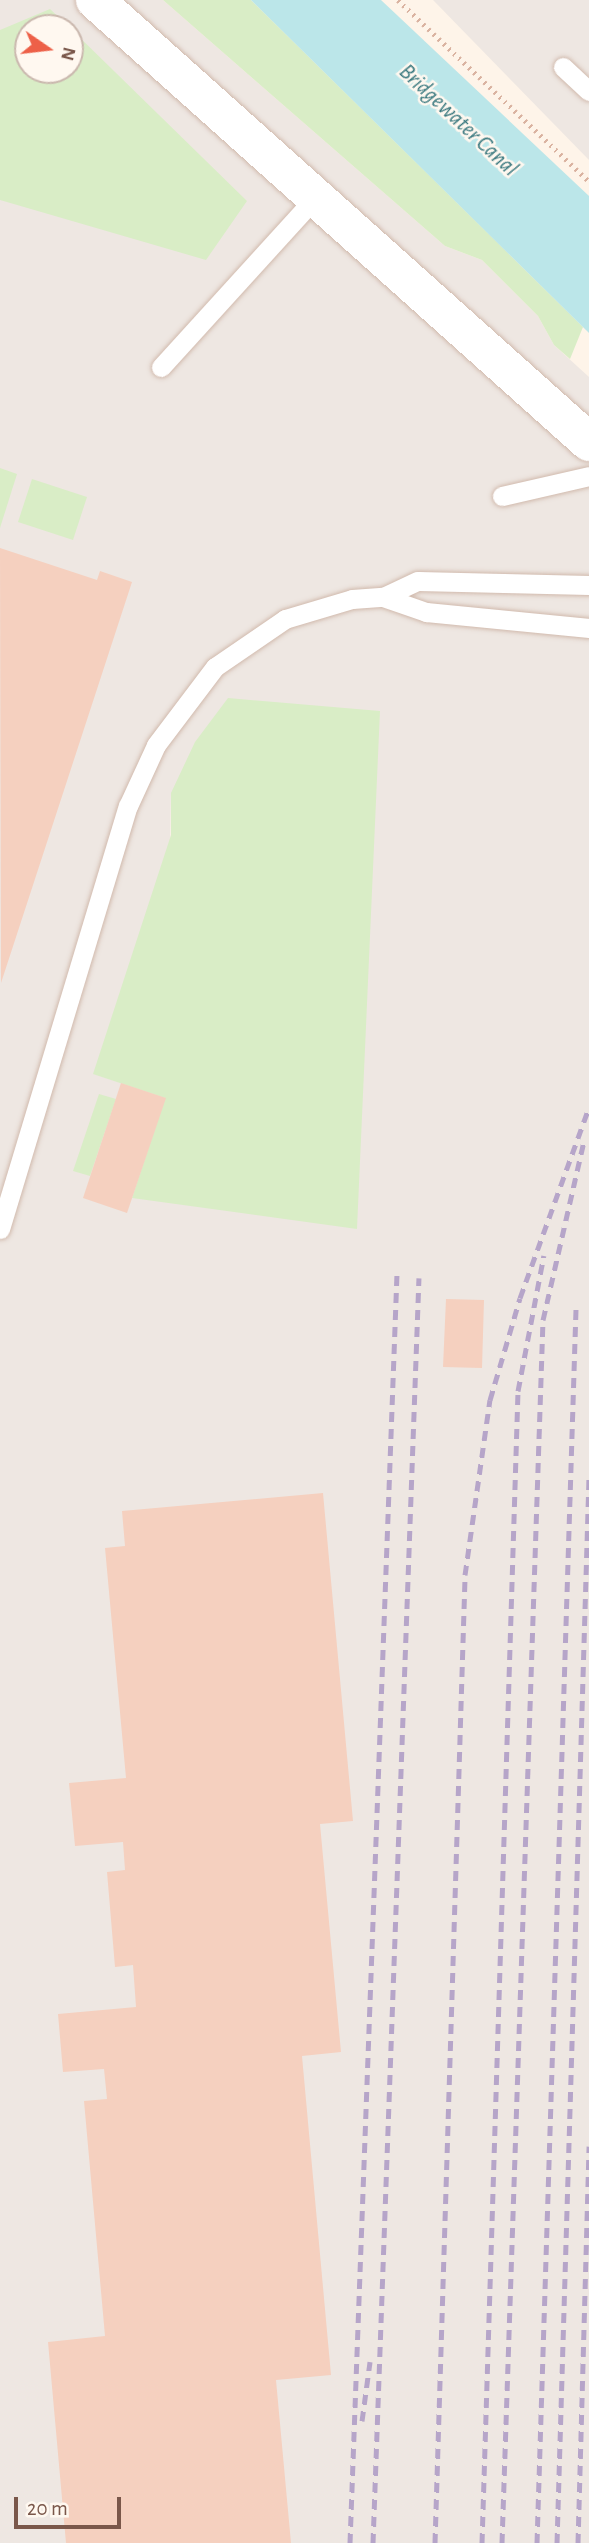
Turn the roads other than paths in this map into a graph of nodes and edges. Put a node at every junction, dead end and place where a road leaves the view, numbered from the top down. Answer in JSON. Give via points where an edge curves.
{"nodes":[{"id":1,"x":95,"y":0,"type":"edge"},
{"id":2,"x":563,"y":67,"type":"dead end"},
{"id":3,"x":589,"y":91,"type":"edge"},
{"id":4,"x":315,"y":198,"type":"junction"},
{"id":5,"x":161,"y":367,"type":"dead end"},
{"id":6,"x":589,"y":442,"type":"edge"},
{"id":7,"x":589,"y":476,"type":"edge"},
{"id":8,"x":502,"y":496,"type":"dead end"},
{"id":9,"x":589,"y":585,"type":"edge"},
{"id":10,"x":383,"y":597,"type":"junction"},
{"id":11,"x":589,"y":628,"type":"edge"},
{"id":12,"x":0,"y":1229,"type":"edge"}],
"edges":[{"from":1,"to":4,"type":"street"},
{"from":2,"to":3,"type":"lane"},
{"from":4,"to":5,"type":"lane"},
{"from":4,"to":6,"type":"street"},
{"from":7,"to":8,"type":"lane"},
{"from":9,"to":10,"type":"lane","via":[[418,580]]},
{"from":10,"to":11,"type":"lane","via":[[426,612]]},
{"from":10,"to":12,"type":"lane","via":[[324,605],[285,618],[215,667],[156,745],[128,806]]}]}
